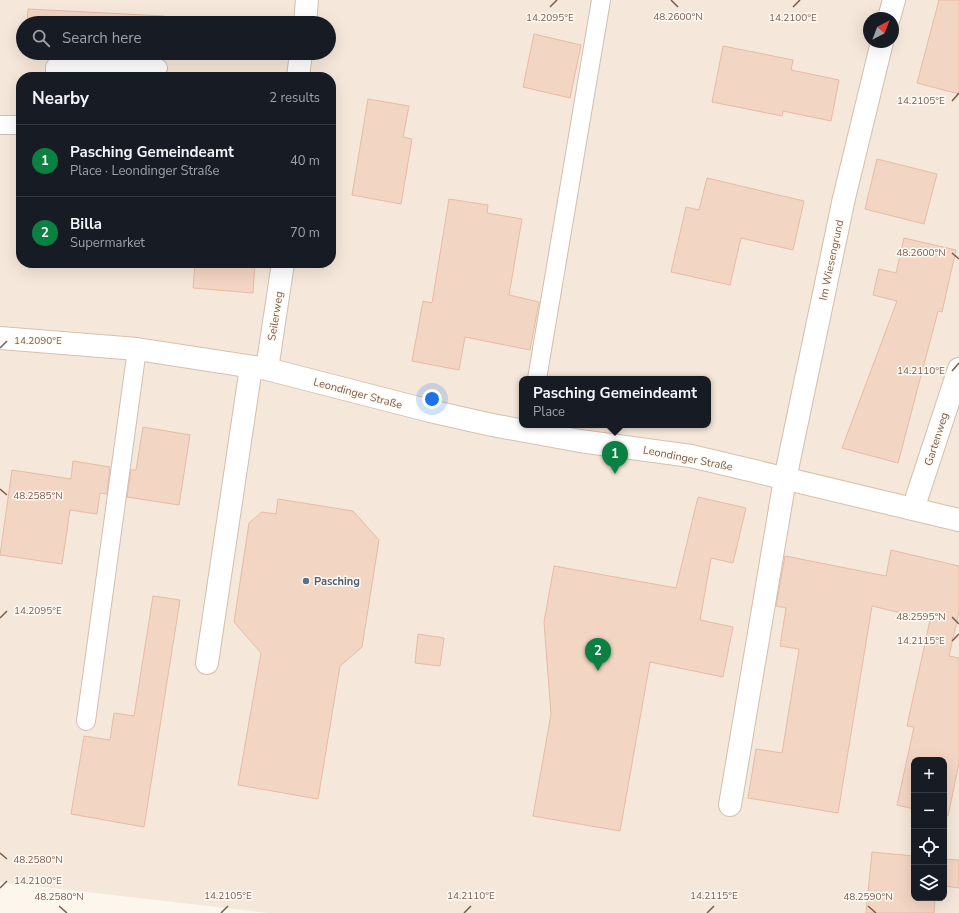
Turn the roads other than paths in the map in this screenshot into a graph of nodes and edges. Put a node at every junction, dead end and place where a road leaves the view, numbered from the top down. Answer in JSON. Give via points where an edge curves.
{"nodes":[{"id":1,"x":307,"y":0,"type":"edge"},
{"id":2,"x":600,"y":0,"type":"edge"},
{"id":3,"x":894,"y":0,"type":"edge"},
{"id":4,"x":891,"y":12,"type":"edge"},
{"id":5,"x":306,"y":16,"type":"edge"},
{"id":6,"x":881,"y":48,"type":"edge"},
{"id":7,"x":300,"y":60,"type":"edge"},
{"id":8,"x":158,"y":68,"type":"dead end"},
{"id":9,"x":55,"y":72,"type":"edge"},
{"id":10,"x":299,"y":72,"type":"edge"},
{"id":11,"x":0,"y":125,"type":"edge"},
{"id":12,"x":16,"y":125,"type":"edge"},
{"id":13,"x":282,"y":268,"type":"edge"},
{"id":14,"x":0,"y":338,"type":"edge"},
{"id":15,"x":137,"y":349,"type":"junction"},
{"id":16,"x":259,"y":368,"type":"junction"},
{"id":17,"x":959,"y":369,"type":"edge"},
{"id":18,"x":537,"y":376,"type":"edge"},
{"id":19,"x":519,"y":426,"type":"edge"},
{"id":20,"x":529,"y":428,"type":"edge"},
{"id":21,"x":785,"y":478,"type":"junction"},
{"id":22,"x":913,"y":509,"type":"junction"},
{"id":23,"x":959,"y":520,"type":"edge"},
{"id":24,"x":207,"y":663,"type":"dead end"},
{"id":25,"x":86,"y":721,"type":"dead end"},
{"id":26,"x":730,"y":806,"type":"dead end"}],
"edges":[{"from":1,"to":5,"type":"street"},
{"from":2,"to":18,"type":"lane"},
{"from":3,"to":4,"type":"street"},
{"from":6,"to":21,"type":"street","name":"Im Wiesengrund","via":[[844,198]]},
{"from":7,"to":10,"type":"street"},
{"from":8,"to":9,"type":"lane","via":[[55,67]]},
{"from":11,"to":12,"type":"lane"},
{"from":13,"to":16,"type":"street","name":"Seilerweg"},
{"from":14,"to":15,"type":"street","name":"Leondinger Straße"},
{"from":15,"to":16,"type":"street","name":"Leondinger Straße"},
{"from":15,"to":25,"type":"lane"},
{"from":16,"to":19,"type":"street","name":"Leondinger Straße","via":[[430,411]]},
{"from":16,"to":24,"type":"street","name":"Seilerweg"},
{"from":17,"to":22,"type":"street","name":"Gartenweg"},
{"from":20,"to":21,"type":"street","name":"Leondinger Straße","via":[[586,442],[691,456]]},
{"from":21,"to":22,"type":"street","name":"Leondinger Straße"},
{"from":21,"to":26,"type":"street"},
{"from":22,"to":23,"type":"street","name":"Leondinger Straße"}]}
